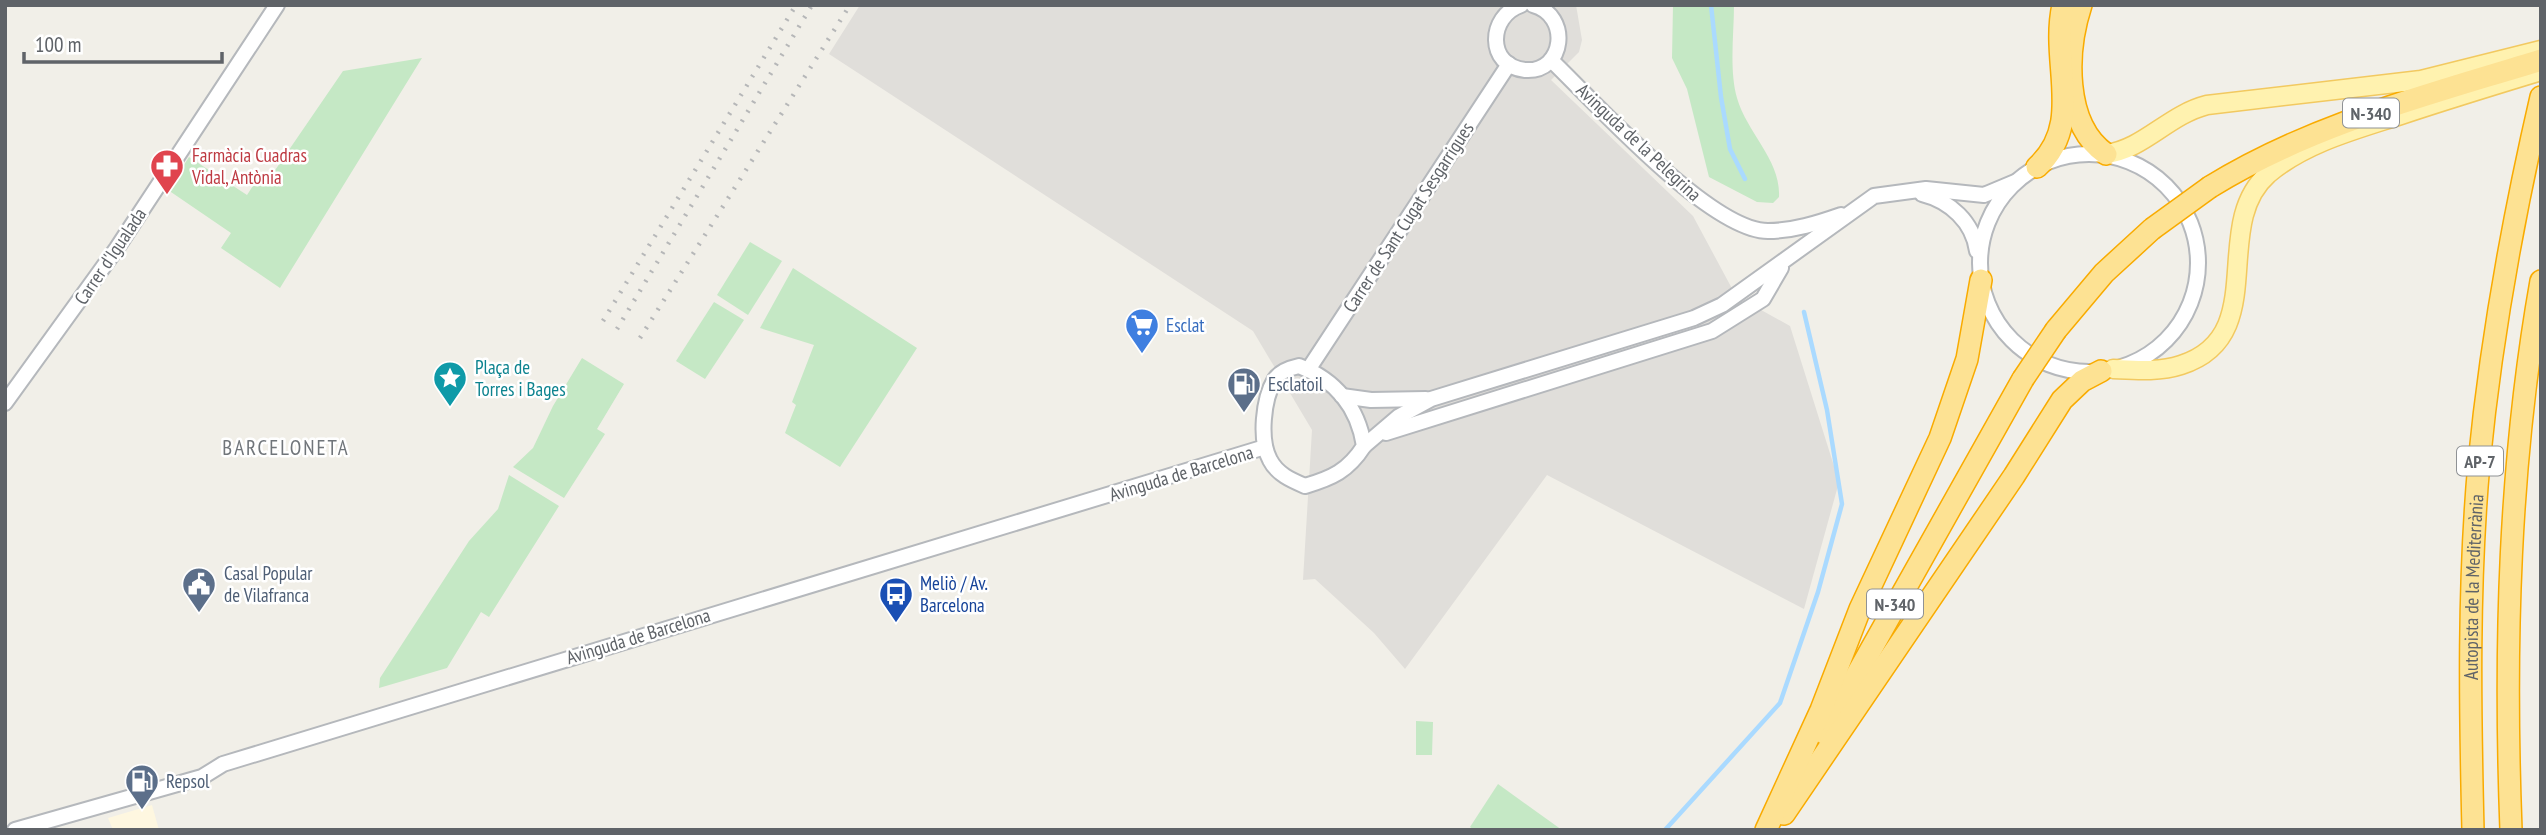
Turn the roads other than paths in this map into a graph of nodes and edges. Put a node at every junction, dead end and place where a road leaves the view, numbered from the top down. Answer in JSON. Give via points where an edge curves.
{"nodes":[{"id":1,"x":277,"y":5,"type":"edge"},
{"id":2,"x":1521,"y":5,"type":"edge"},
{"id":3,"x":1533,"y":5,"type":"edge"},
{"id":4,"x":2063,"y":5,"type":"edge"},
{"id":5,"x":2081,"y":5,"type":"edge"},
{"id":6,"x":1501,"y":9,"type":"edge"},
{"id":7,"x":2541,"y":50,"type":"edge"},
{"id":8,"x":1551,"y":60,"type":"junction"},
{"id":9,"x":2541,"y":60,"type":"edge"},
{"id":10,"x":1509,"y":64,"type":"junction"},
{"id":11,"x":2541,"y":71,"type":"edge"},
{"id":12,"x":2541,"y":97,"type":"edge"},
{"id":13,"x":2106,"y":154,"type":"junction"},
{"id":14,"x":2037,"y":166,"type":"junction"},
{"id":15,"x":2015,"y":182,"type":"junction"},
{"id":16,"x":1907,"y":190,"type":"junction"},
{"id":17,"x":1853,"y":211,"type":"junction"},
{"id":18,"x":1783,"y":264,"type":"junction"},
{"id":19,"x":1981,"y":273,"type":"junction"},
{"id":20,"x":2541,"y":281,"type":"edge"},
{"id":21,"x":1308,"y":370,"type":"junction"},
{"id":22,"x":2107,"y":370,"type":"junction"},
{"id":23,"x":1342,"y":396,"type":"junction"},
{"id":24,"x":1431,"y":399,"type":"junction"},
{"id":25,"x":5,"y":403,"type":"edge"},
{"id":26,"x":1366,"y":443,"type":"junction"},
{"id":27,"x":1265,"y":447,"type":"junction"},
{"id":28,"x":15,"y":830,"type":"edge"},
{"id":29,"x":1769,"y":830,"type":"edge"},
{"id":30,"x":2473,"y":830,"type":"edge"},
{"id":31,"x":2511,"y":830,"type":"edge"}],
"edges":[{"from":1,"to":25,"type":"street","name":"Carrer d'Igualada","via":[[117,248]]},
{"from":2,"to":6,"type":"street"},
{"from":3,"to":8,"type":"street","via":[[1547,11],[1558,26],[1559,44]]},
{"from":4,"to":14,"type":"highway","via":[[2059,42],[2063,125],[2055,149]]},
{"from":5,"to":13,"type":"highway","via":[[2072,51],[2074,98],[2087,137]]},
{"from":6,"to":10,"type":"street","via":[[1495,39]]},
{"from":7,"to":13,"type":"main road","via":[[2407,82],[2207,105],[2181,114],[2124,150]]},
{"from":8,"to":10,"type":"street","via":[[1526,70]]},
{"from":8,"to":17,"type":"street","name":"Avinguda de la Pelegrina","via":[[1692,194],[1729,220],[1765,232],[1806,226]]},
{"from":9,"to":29,"type":"highway","number":"N-340","bridge":true,"via":[[2320,131],[2267,154],[2152,229],[2104,273],[2022,379]]},
{"from":10,"to":21,"type":"street","name":"Carrer de Sant Cugat Sesgarrigues"},
{"from":11,"to":22,"type":"main road","via":[[2348,132],[2304,150],[2278,167],[2258,184],[2247,203],[2240,228],[2233,308],[2220,338],[2203,355],[2180,366]]},
{"from":12,"to":30,"type":"highway","name":"Autopista de la Mediterrània","number":"AP-7","via":[[2505,263],[2479,465],[2470,668]]},
{"from":13,"to":14,"type":"street","via":[[2073,155]]},
{"from":13,"to":22,"type":"street","via":[[2141,166],[2177,196],[2197,237],[2200,261],[2194,295],[2179,326],[2145,357]]},
{"from":14,"to":15,"type":"street"},
{"from":15,"to":16,"type":"street","via":[[1984,195]]},
{"from":15,"to":19,"type":"street","via":[[1986,226]]},
{"from":16,"to":17,"type":"street","via":[[1874,196]]},
{"from":16,"to":19,"type":"street","via":[[1930,196],[1966,220],[1976,240]]},
{"from":17,"to":18,"type":"street"},
{"from":18,"to":24,"type":"street","via":[[1694,318]]},
{"from":18,"to":26,"type":"street","via":[[1763,299],[1712,331],[1413,423]]},
{"from":19,"to":22,"type":"street","via":[[1992,312],[2016,344],[2050,365]]},
{"from":19,"to":29,"type":"highway","via":[[1967,359],[1940,439],[1860,609]]},
{"from":20,"to":31,"type":"highway","name":"Autopista de la Mediterrània","number":"AP-7","via":[[2521,424],[2510,558]]},
{"from":21,"to":23,"type":"street"},
{"from":21,"to":27,"type":"street","via":[[1299,366],[1286,369],[1275,379],[1268,402]]},
{"from":22,"to":29,"type":"highway","via":[[2082,381],[2062,400],[2014,477]]},
{"from":23,"to":24,"type":"street","via":[[1382,401]]},
{"from":23,"to":26,"type":"street","via":[[1360,423]]},
{"from":24,"to":26,"type":"street","via":[[1398,417]]},
{"from":26,"to":27,"type":"street","via":[[1352,465],[1335,477],[1305,486],[1279,471]]},
{"from":27,"to":28,"type":"street","name":"Avinguda de Barcelona","via":[[376,716],[223,764],[202,777]]}]}
